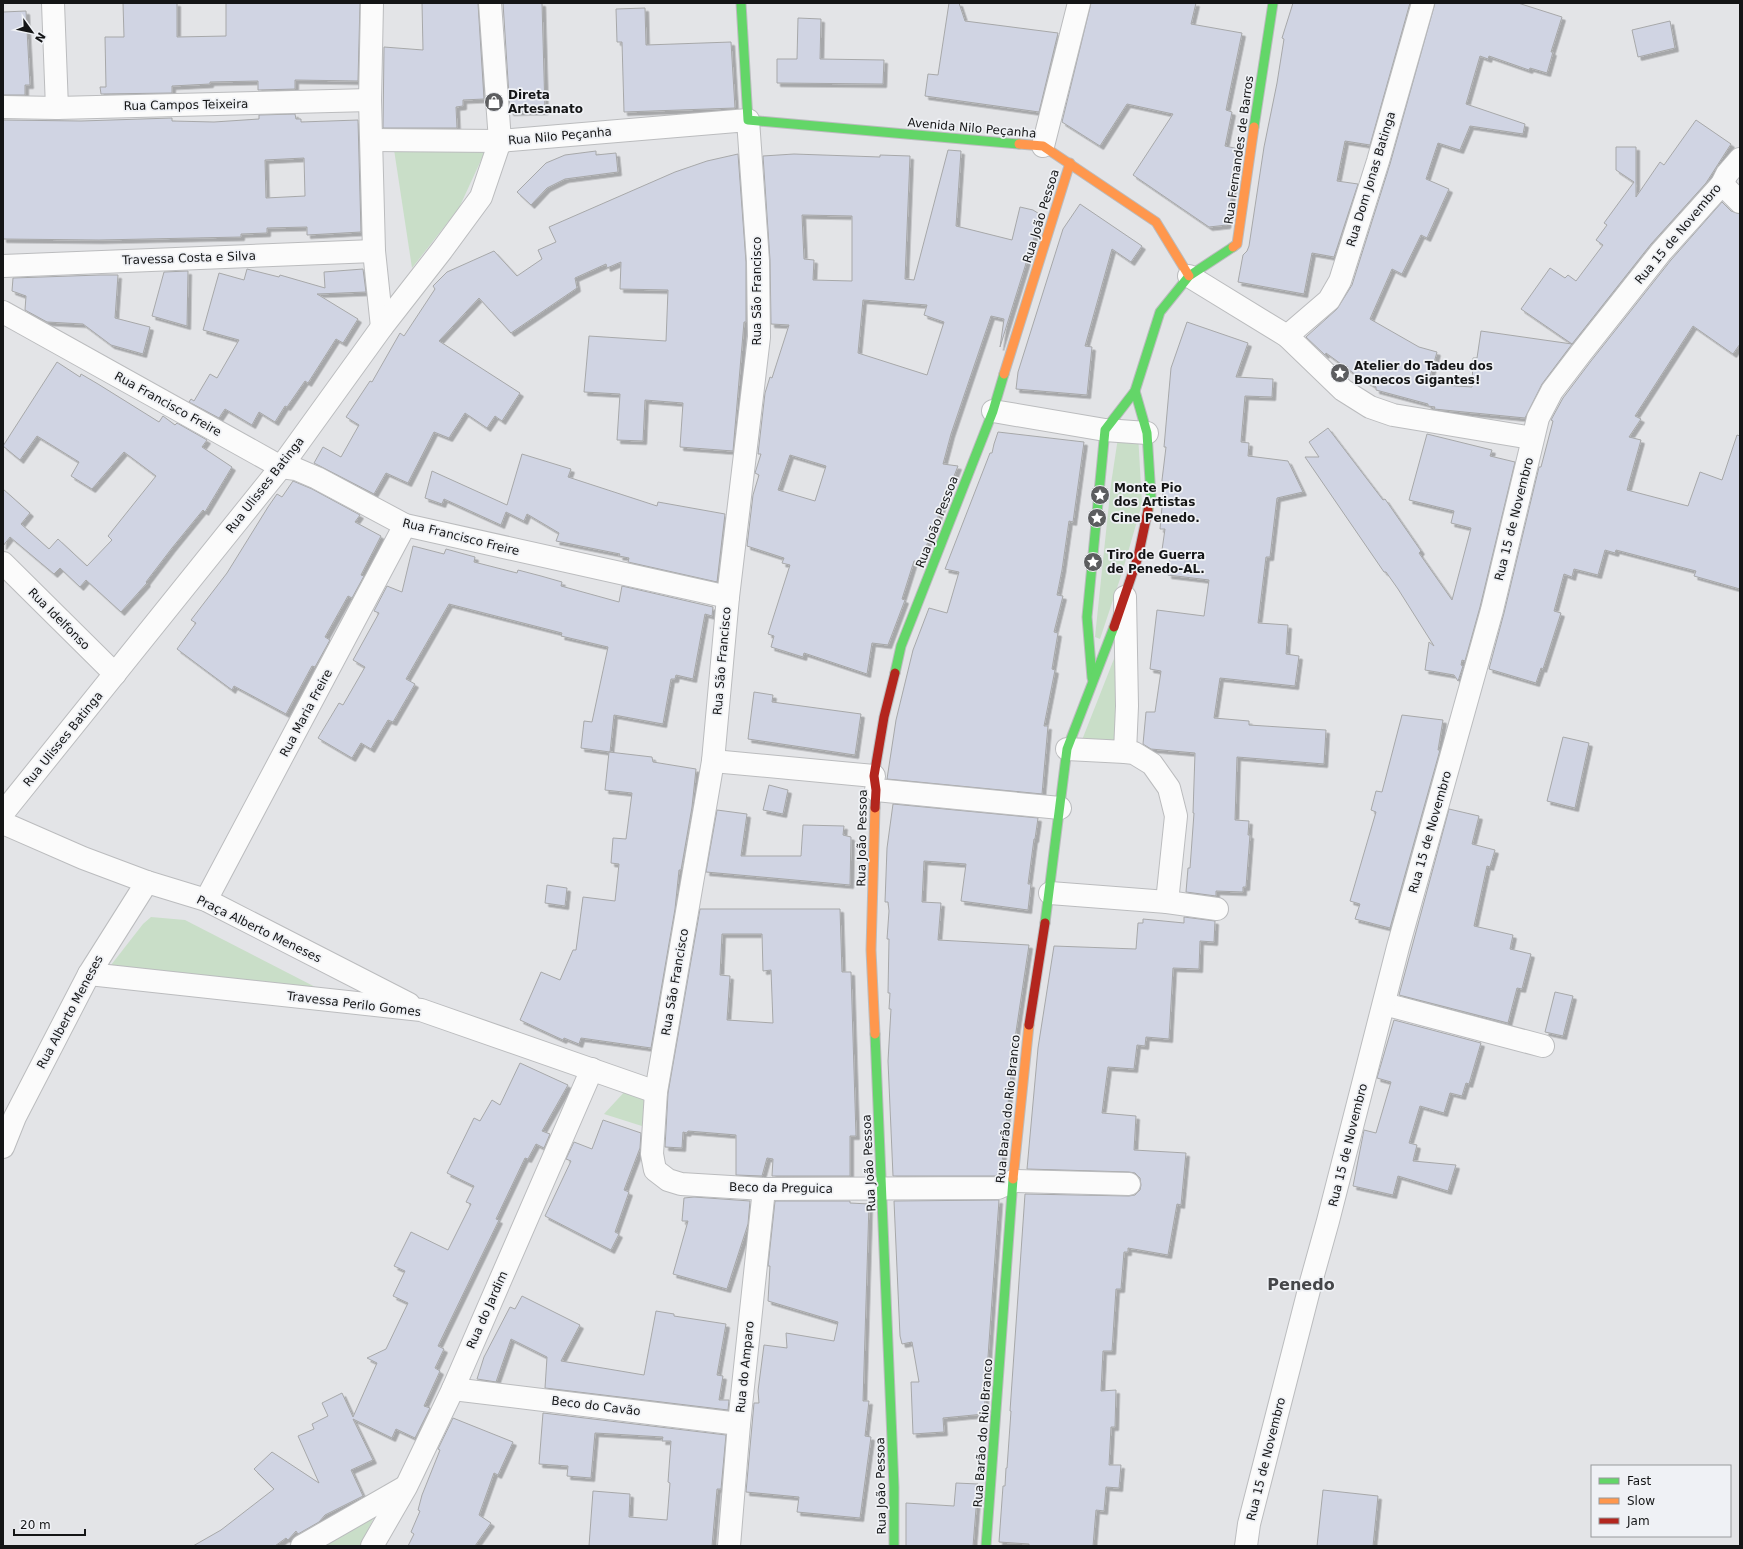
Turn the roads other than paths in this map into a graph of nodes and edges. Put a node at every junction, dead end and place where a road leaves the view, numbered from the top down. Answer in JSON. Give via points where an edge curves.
{"nodes":[{"id":1,"x":53,"y":3,"type":"edge"},
{"id":2,"x":372,"y":3,"type":"edge"},
{"id":3,"x":490,"y":3,"type":"edge"},
{"id":4,"x":741,"y":3,"type":"edge"},
{"id":5,"x":1079,"y":3,"type":"edge"},
{"id":6,"x":1273,"y":3,"type":"edge"},
{"id":7,"x":1423,"y":3,"type":"edge"},
{"id":8,"x":370,"y":100,"type":"junction"},
{"id":9,"x":3,"y":107,"type":"edge"},
{"id":10,"x":57,"y":108,"type":"junction"},
{"id":11,"x":748,"y":120,"type":"junction"},
{"id":12,"x":372,"y":140,"type":"junction"},
{"id":13,"x":500,"y":141,"type":"junction"},
{"id":14,"x":1043,"y":146,"type":"junction"},
{"id":15,"x":1070,"y":162,"type":"junction"},
{"id":16,"x":1732,"y":176,"type":"edge"},
{"id":17,"x":1740,"y":202,"type":"edge"},
{"id":18,"x":374,"y":251,"type":"junction"},
{"id":19,"x":3,"y":266,"type":"edge"},
{"id":20,"x":1189,"y":276,"type":"junction"},
{"id":21,"x":3,"y":312,"type":"edge"},
{"id":22,"x":382,"y":327,"type":"junction"},
{"id":23,"x":1287,"y":336,"type":"junction"},
{"id":24,"x":1135,"y":391,"type":"junction"},
{"id":25,"x":993,"y":411,"type":"junction"},
{"id":26,"x":1105,"y":430,"type":"junction"},
{"id":27,"x":1147,"y":433,"type":"junction"},
{"id":28,"x":1532,"y":438,"type":"junction"},
{"id":29,"x":281,"y":467,"type":"junction"},
{"id":30,"x":405,"y":525,"type":"junction"},
{"id":31,"x":3,"y":563,"type":"edge"},
{"id":32,"x":1124,"y":595,"type":"junction"},
{"id":33,"x":728,"y":597,"type":"junction"},
{"id":34,"x":115,"y":674,"type":"junction"},
{"id":35,"x":1092,"y":682,"type":"junction"},
{"id":36,"x":1067,"y":749,"type":"junction"},
{"id":37,"x":1124,"y":752,"type":"junction"},
{"id":38,"x":713,"y":760,"type":"junction"},
{"id":39,"x":875,"y":783,"type":"junction"},
{"id":40,"x":1060,"y":808,"type":"junction"},
{"id":41,"x":3,"y":813,"type":"edge"},
{"id":42,"x":3,"y":823,"type":"edge"},
{"id":43,"x":147,"y":882,"type":"junction"},
{"id":44,"x":1050,"y":893,"type":"junction"},
{"id":45,"x":206,"y":900,"type":"junction"},
{"id":46,"x":1167,"y":902,"type":"junction"},
{"id":47,"x":1217,"y":909,"type":"dead end"},
{"id":48,"x":89,"y":974,"type":"junction"},
{"id":49,"x":1384,"y":1004,"type":"junction"},
{"id":50,"x":421,"y":1010,"type":"junction"},
{"id":51,"x":1543,"y":1046,"type":"dead end"},
{"id":52,"x":592,"y":1069,"type":"junction"},
{"id":53,"x":656,"y":1092,"type":"junction"},
{"id":54,"x":3,"y":1147,"type":"edge"},
{"id":55,"x":1013,"y":1181,"type":"junction"},
{"id":56,"x":680,"y":1184,"type":"joint"},
{"id":57,"x":1129,"y":1184,"type":"dead end"},
{"id":58,"x":764,"y":1189,"type":"junction"},
{"id":59,"x":882,"y":1189,"type":"junction"},
{"id":60,"x":453,"y":1388,"type":"junction"},
{"id":61,"x":739,"y":1424,"type":"junction"},
{"id":62,"x":406,"y":1487,"type":"junction"},
{"id":63,"x":302,"y":1546,"type":"edge"},
{"id":64,"x":372,"y":1546,"type":"edge"},
{"id":65,"x":729,"y":1546,"type":"edge"},
{"id":66,"x":894,"y":1546,"type":"edge"},
{"id":67,"x":986,"y":1546,"type":"edge"},
{"id":68,"x":1246,"y":1546,"type":"edge"}],
"edges":[{"from":1,"to":10,"type":"street"},
{"from":2,"to":8,"type":"street"},
{"from":3,"to":13,"type":"street"},
{"from":4,"to":11,"type":"main road"},
{"from":5,"to":14,"type":"street"},
{"from":6,"to":20,"type":"main road","name":"Rua Fernandes de Barros","via":[[1237,244]]},
{"from":7,"to":23,"type":"street","name":"Rua Dom Jonas Batinga","via":[[1378,161],[1340,280],[1329,300]]},
{"from":8,"to":10,"type":"street","name":"Rua Campos Teixeira"},
{"from":8,"to":12,"type":"street"},
{"from":9,"to":10,"type":"street","name":"Rua Campos Teixeira"},
{"from":11,"to":13,"type":"street","name":"Rua Nilo Peçanha"},
{"from":11,"to":14,"type":"main road","name":"Avenida Nilo Peçanha"},
{"from":11,"to":33,"type":"street","name":"Rua São Francisco","via":[[758,261],[759,337]]},
{"from":12,"to":13,"type":"street","name":"Rua Nilo Peçanha"},
{"from":12,"to":18,"type":"street"},
{"from":13,"to":22,"type":"street","name":"Rua Ulisses Batinga","via":[[481,197]]},
{"from":14,"to":15,"type":"main road","name":"Avenida Nilo Peçanha"},
{"from":15,"to":20,"type":"main road","name":"Avenida Nilo Peçanha","via":[[1156,222]]},
{"from":15,"to":25,"type":"main road","name":"Rua João Pessoa"},
{"from":16,"to":17,"type":"street"},
{"from":16,"to":28,"type":"street","name":"Rua 15 de Novembro","via":[[1661,252],[1557,385],[1538,418]]},
{"from":18,"to":19,"type":"street","name":"Travessa Costa e Silva"},
{"from":18,"to":22,"type":"street"},
{"from":20,"to":23,"type":"street"},
{"from":20,"to":24,"type":"main road","via":[[1160,312]]},
{"from":21,"to":29,"type":"street","name":"Rua Francisco Freire"},
{"from":22,"to":29,"type":"street","name":"Rua Ulisses Batinga"},
{"from":23,"to":28,"type":"street","via":[[1343,390],[1370,407],[1393,415]]},
{"from":24,"to":26,"type":"main road"},
{"from":24,"to":27,"type":"main road","name":"Rua Barão do Rio Branco"},
{"from":25,"to":26,"type":"street"},
{"from":25,"to":39,"type":"main road","name":"Rua João Pessoa","via":[[901,646],[884,717]]},
{"from":26,"to":27,"type":"street"},
{"from":26,"to":35,"type":"main road","name":"Rua Barão do Rio Branco","via":[[1087,617]]},
{"from":27,"to":32,"type":"main road","name":"Rua Barão do Rio Branco","via":[[1151,497],[1138,557]]},
{"from":28,"to":49,"type":"street","name":"Rua 15 de Novembro","via":[[1492,610]]},
{"from":29,"to":30,"type":"street","name":"Rua Francisco Freire","via":[[296,469],[317,478]]},
{"from":29,"to":34,"type":"street","name":"Rua Ulisses Batinga"},
{"from":30,"to":33,"type":"street","name":"Rua Francisco Freire"},
{"from":30,"to":45,"type":"street","name":"Rua Maria Freire"},
{"from":31,"to":34,"type":"street","name":"Rua Idelfonso"},
{"from":32,"to":35,"type":"main road","name":"Rua Barão do Rio Branco"},
{"from":32,"to":37,"type":"street","via":[[1127,706]]},
{"from":33,"to":38,"type":"street","name":"Rua São Francisco"},
{"from":34,"to":41,"type":"street","name":"Rua Ulisses Batinga"},
{"from":35,"to":36,"type":"main road","name":"Rua Barão do Rio Branco"},
{"from":36,"to":37,"type":"street"},
{"from":36,"to":40,"type":"main road","name":"Rua Barão do Rio Branco"},
{"from":37,"to":46,"type":"street","via":[[1134,753],[1152,764],[1169,788],[1176,816]]},
{"from":38,"to":39,"type":"street"},
{"from":38,"to":53,"type":"street","name":"Rua São Francisco"},
{"from":39,"to":40,"type":"street"},
{"from":39,"to":59,"type":"main road","name":"Rua João Pessoa","via":[[871,950]]},
{"from":40,"to":44,"type":"main road","name":"Rua Barão do Rio Branco"},
{"from":42,"to":43,"type":"street","name":"Praça Alberto Meneses","via":[[83,858]]},
{"from":43,"to":45,"type":"street","name":"Praça Alberto Meneses"},
{"from":43,"to":48,"type":"street","name":"Rua Alberto Meneses"},
{"from":44,"to":46,"type":"street"},
{"from":44,"to":55,"type":"main road","name":"Rua Barão do Rio Branco","via":[[1026,1046]]},
{"from":45,"to":50,"type":"street","name":"Praça Alberto Meneses"},
{"from":46,"to":47,"type":"street"},
{"from":48,"to":50,"type":"street","name":"Travessa Perilo Gomes"},
{"from":48,"to":54,"type":"street","name":"Rua Alberto Meneses","via":[[15,1117]]},
{"from":49,"to":51,"type":"street"},
{"from":49,"to":68,"type":"street","name":"Rua 15 de Novembro","via":[[1311,1282]]},
{"from":50,"to":52,"type":"street","name":"Travessa Perilo Gomes"},
{"from":52,"to":53,"type":"street","name":"Travessa Perilo Gomes"},
{"from":52,"to":60,"type":"street","name":"Rua do Jardim"},
{"from":53,"to":56,"type":"street","name":"Rua São Francisco","via":[[652,1154],[655,1170],[668,1180]]},
{"from":55,"to":57,"type":"street"},
{"from":55,"to":59,"type":"street","name":"Beco da Preguica","via":[[998,1188]]},
{"from":55,"to":67,"type":"main road","name":"Rua Barão do Rio Branco"},
{"from":56,"to":58,"type":"street","name":"Beco da Preguica"},
{"from":58,"to":59,"type":"street","name":"Beco da Preguica"},
{"from":58,"to":61,"type":"street","name":"Rua do Amparo"},
{"from":59,"to":66,"type":"main road","name":"Rua João Pessoa"},
{"from":60,"to":61,"type":"street","name":"Beco do Cavão"},
{"from":60,"to":62,"type":"street","name":"Rua do Jardim"},
{"from":61,"to":65,"type":"street","name":"Rua do Amparo"},
{"from":62,"to":63,"type":"street"},
{"from":62,"to":64,"type":"street","name":"Rua do Jardim"}]}
